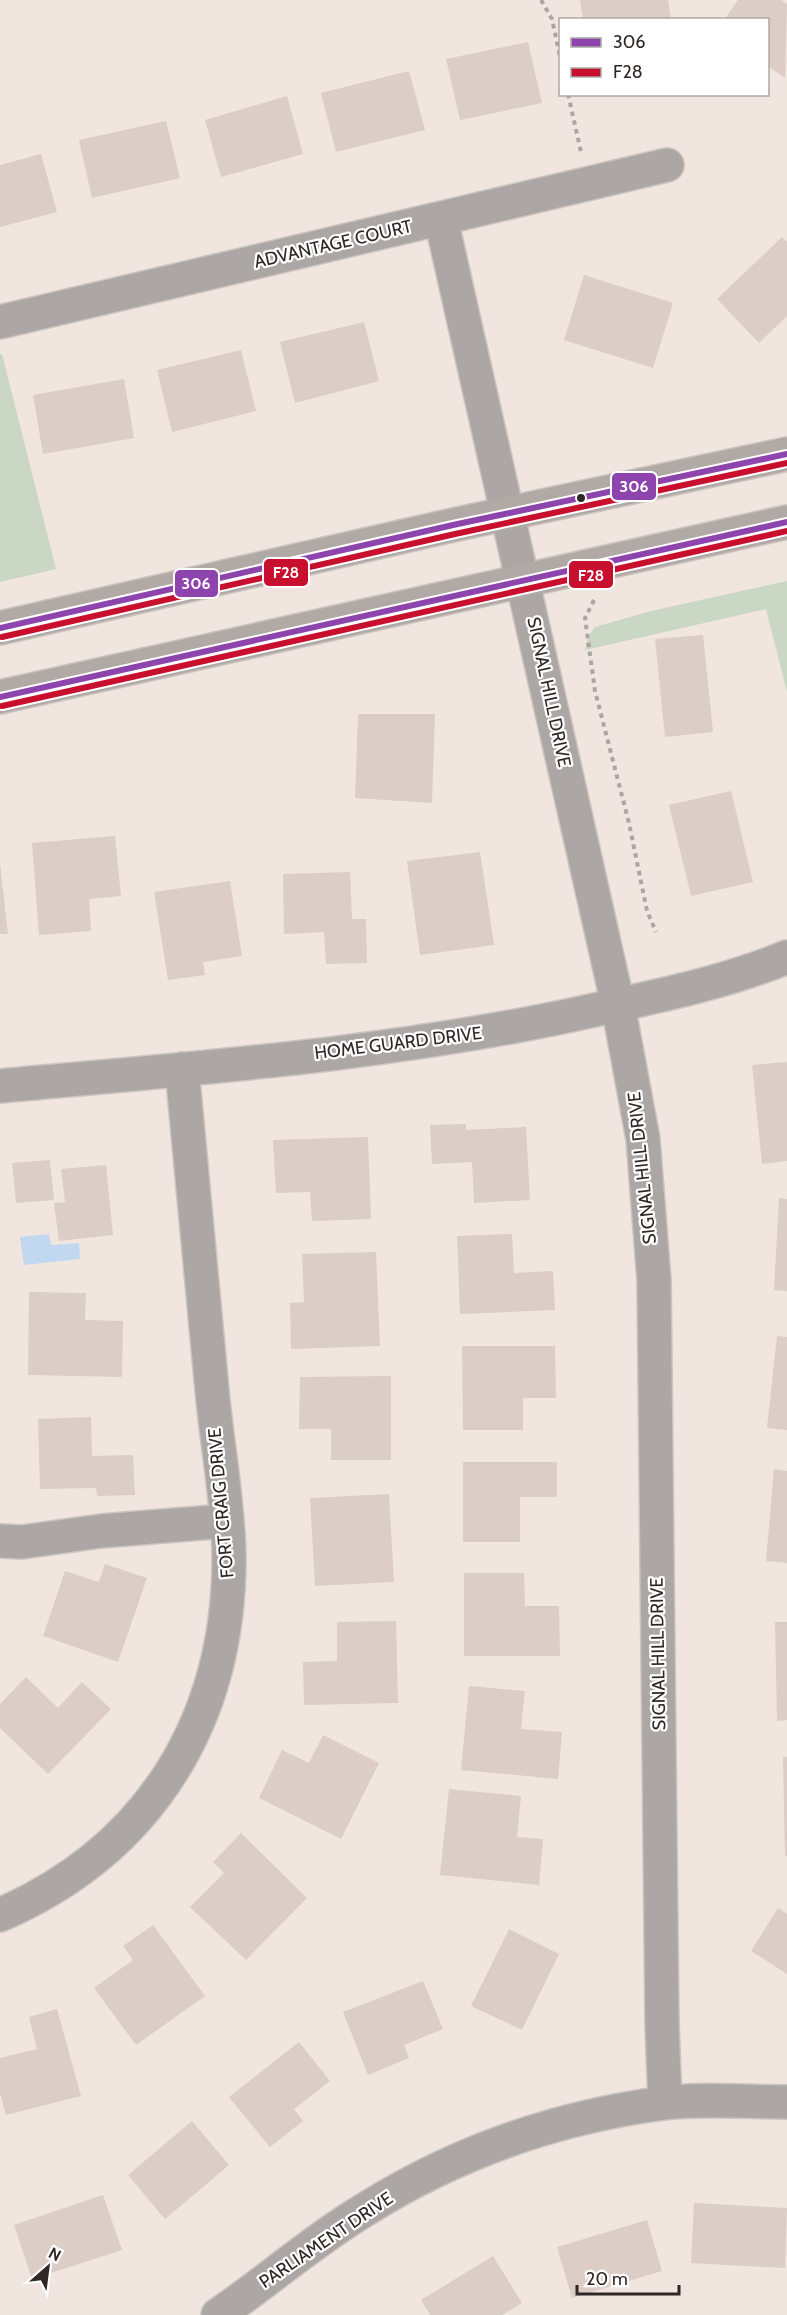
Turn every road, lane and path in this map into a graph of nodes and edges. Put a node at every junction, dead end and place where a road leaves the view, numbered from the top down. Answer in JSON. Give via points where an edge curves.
{"nodes":[{"id":1,"x":541,"y":0,"type":"edge"},
{"id":2,"x":559,"y":49,"type":"edge"},
{"id":3,"x":568,"y":96,"type":"edge"},
{"id":4,"x":666,"y":165,"type":"dead end"},
{"id":5,"x":587,"y":184,"type":"junction"},
{"id":6,"x":441,"y":219,"type":"junction"},
{"id":7,"x":0,"y":322,"type":"edge"},
{"id":8,"x":787,"y":454,"type":"edge"},
{"id":9,"x":508,"y":514,"type":"junction"},
{"id":10,"x":787,"y":522,"type":"edge"},
{"id":11,"x":524,"y":579,"type":"junction"},
{"id":12,"x":596,"y":596,"type":"dead end"},
{"id":13,"x":0,"y":628,"type":"edge"},
{"id":14,"x":0,"y":698,"type":"edge"},
{"id":15,"x":656,"y":932,"type":"dead end"},
{"id":16,"x":787,"y":957,"type":"edge"},
{"id":17,"x":618,"y":1005,"type":"junction"},
{"id":18,"x":182,"y":1069,"type":"junction"},
{"id":19,"x":0,"y":1086,"type":"edge"},
{"id":20,"x":226,"y":1521,"type":"junction"},
{"id":21,"x":0,"y":1541,"type":"edge"},
{"id":22,"x":0,"y":1915,"type":"edge"},
{"id":23,"x":787,"y":2102,"type":"edge"},
{"id":24,"x":665,"y":2103,"type":"junction"},
{"id":25,"x":218,"y":2315,"type":"edge"}],
"edges":[{"from":1,"to":2,"type":"path","via":[[552,19]]},
{"from":3,"to":5,"type":"path"},
{"from":4,"to":5,"type":"street","name":"ADVANTAGE COURT"},
{"from":5,"to":6,"type":"street","name":"ADVANTAGE COURT"},
{"from":6,"to":7,"type":"street","name":"ADVANTAGE COURT"},
{"from":6,"to":9,"type":"street","name":"SIGNAL HILL DRIVE"},
{"from":8,"to":9,"type":"main road"},
{"from":9,"to":11,"type":"street","name":"SIGNAL HILL DRIVE"},
{"from":9,"to":13,"type":"main road"},
{"from":10,"to":11,"type":"main road"},
{"from":11,"to":14,"type":"main road"},
{"from":11,"to":17,"type":"street","name":"SIGNAL HILL DRIVE"},
{"from":12,"to":15,"type":"path","via":[[585,618],[595,691],[647,911]]},
{"from":16,"to":17,"type":"street","name":"HOME GUARD DRIVE","via":[[704,986]]},
{"from":17,"to":18,"type":"street","name":"HOME GUARD DRIVE","via":[[446,1038]]},
{"from":17,"to":24,"type":"street","name":"SIGNAL HILL DRIVE","via":[[643,1139],[654,1280]]},
{"from":18,"to":19,"type":"street","name":"HOME GUARD DRIVE"},
{"from":18,"to":20,"type":"street","name":"FORT CRAIG DRIVE"},
{"from":20,"to":21,"type":"street"},
{"from":20,"to":22,"type":"street","name":"FORT CRAIG DRIVE","via":[[229,1554],[224,1636],[200,1721],[178,1764],[144,1811],[98,1857],[56,1887]]},
{"from":23,"to":24,"type":"street","name":"PARLIAMENT DRIVE"},
{"from":24,"to":25,"type":"street","name":"PARLIAMENT DRIVE","via":[[540,2129],[441,2166],[365,2209]]}]}
